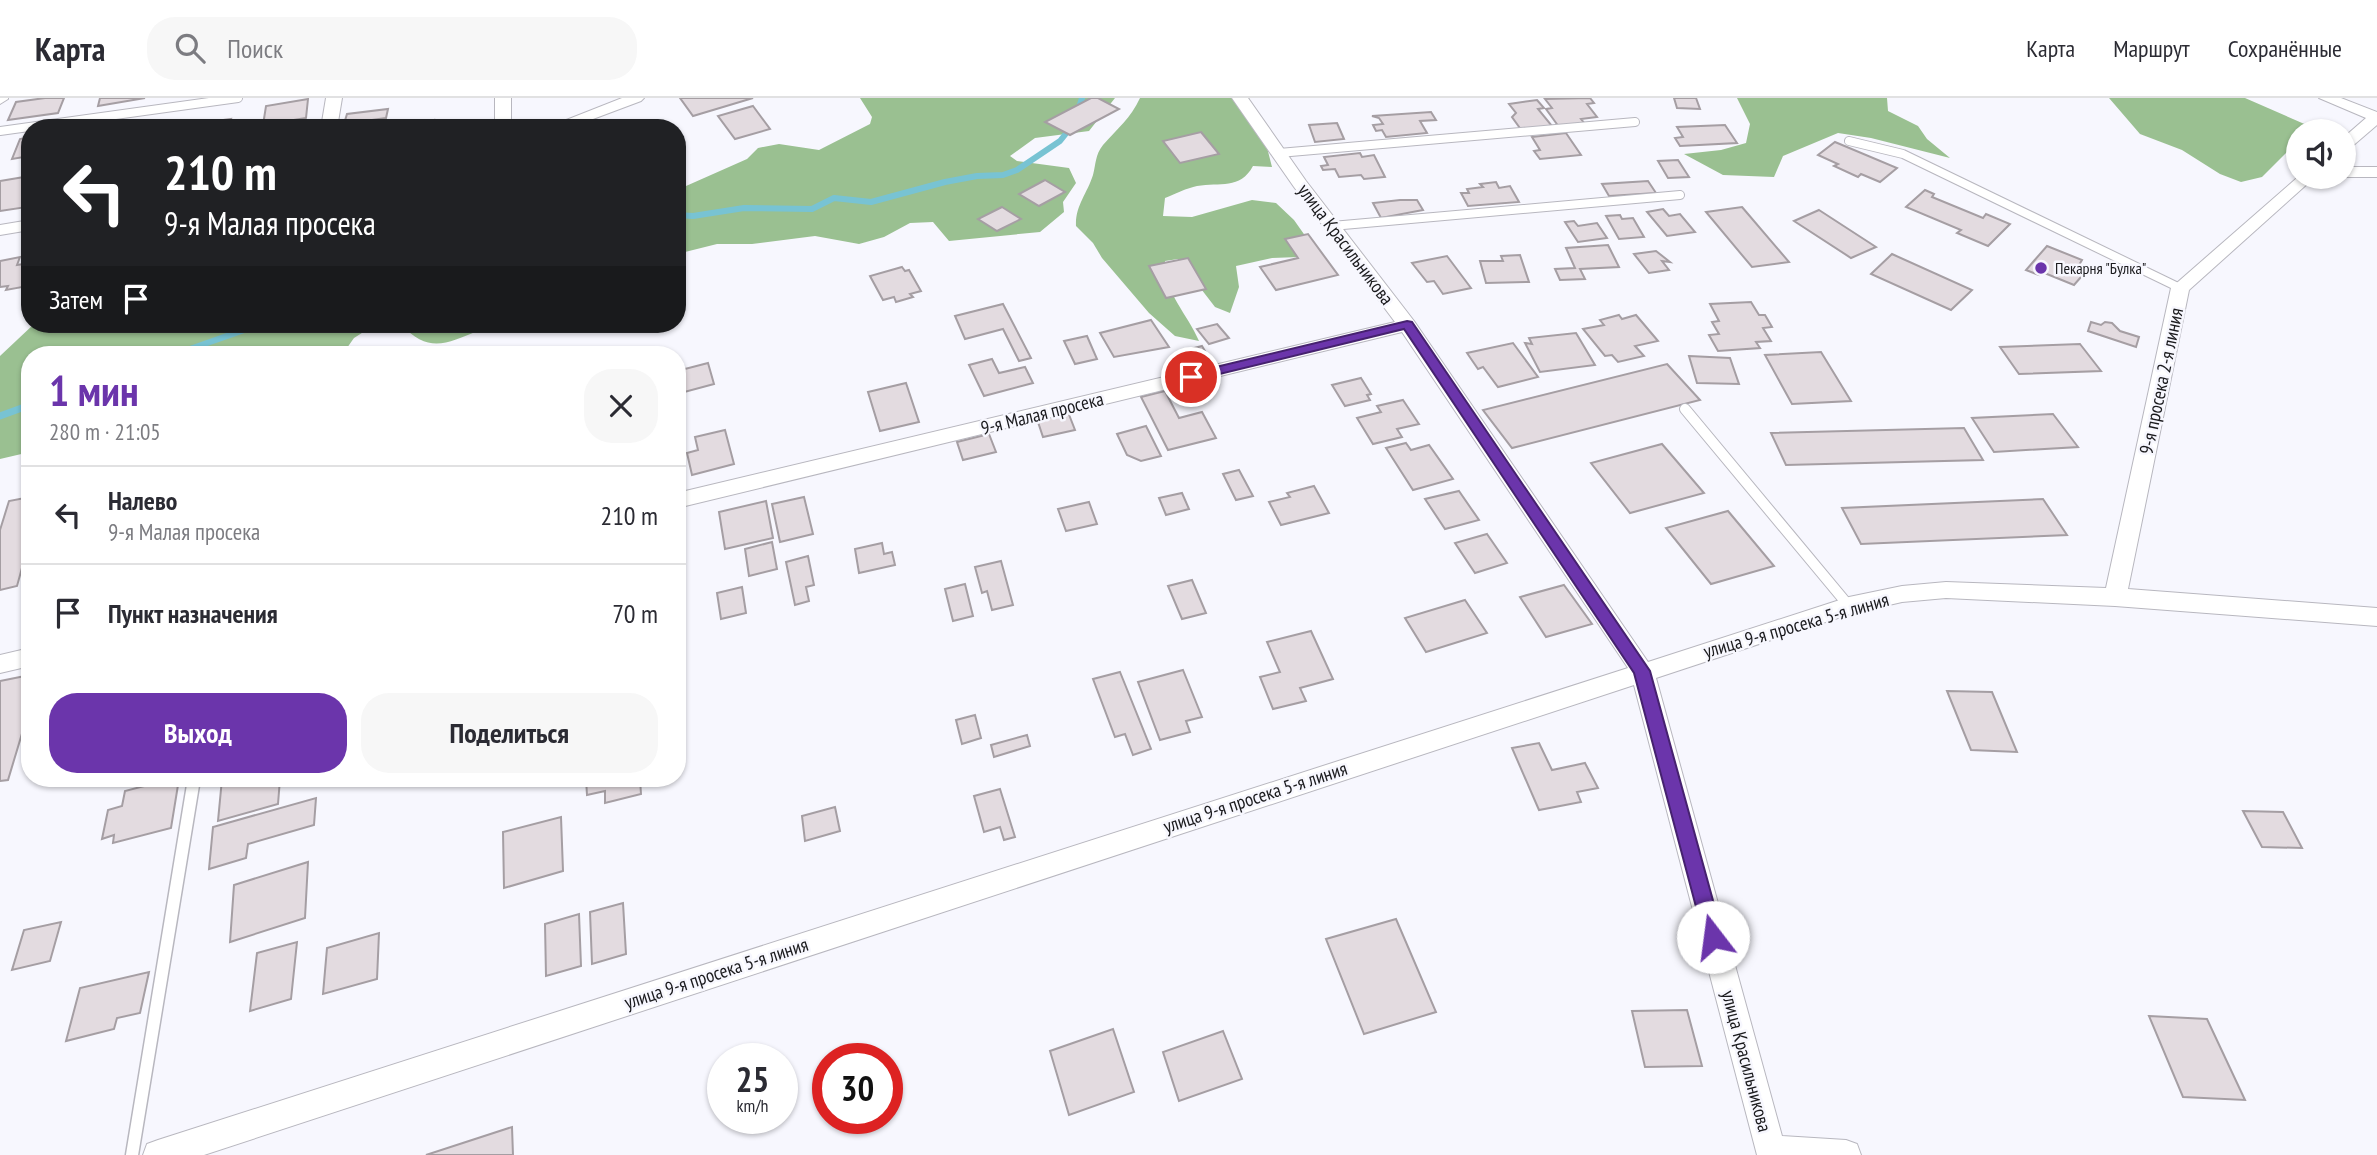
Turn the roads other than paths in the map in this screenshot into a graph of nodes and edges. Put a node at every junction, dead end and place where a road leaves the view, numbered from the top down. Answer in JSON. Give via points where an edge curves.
{"nodes":[{"id":1,"x":238,"y":98,"type":"edge"},
{"id":2,"x":334,"y":98,"type":"edge"},
{"id":3,"x":503,"y":98,"type":"edge"},
{"id":4,"x":636,"y":98,"type":"edge"},
{"id":5,"x":1240,"y":98,"type":"edge"},
{"id":6,"x":2327,"y":98,"type":"edge"},
{"id":7,"x":2377,"y":117,"type":"edge"},
{"id":8,"x":87,"y":119,"type":"edge"},
{"id":9,"x":330,"y":119,"type":"edge"},
{"id":10,"x":503,"y":119,"type":"edge"},
{"id":11,"x":579,"y":119,"type":"edge"},
{"id":12,"x":1635,"y":122,"type":"dead end"},
{"id":13,"x":21,"y":128,"type":"edge"},
{"id":14,"x":0,"y":131,"type":"edge"},
{"id":15,"x":2356,"y":135,"type":"edge"},
{"id":16,"x":1849,"y":141,"type":"dead end"},
{"id":17,"x":1279,"y":153,"type":"junction"},
{"id":18,"x":2356,"y":172,"type":"edge"},
{"id":19,"x":2377,"y":172,"type":"edge"},
{"id":20,"x":2293,"y":189,"type":"edge"},
{"id":21,"x":1679,"y":195,"type":"dead end"},
{"id":22,"x":21,"y":226,"type":"edge"},
{"id":23,"x":1332,"y":226,"type":"junction"},
{"id":24,"x":0,"y":230,"type":"edge"},
{"id":25,"x":2180,"y":288,"type":"junction"},
{"id":26,"x":1407,"y":325,"type":"junction"},
{"id":27,"x":1685,"y":409,"type":"dead end"},
{"id":28,"x":686,"y":499,"type":"edge"},
{"id":29,"x":2115,"y":597,"type":"junction"},
{"id":30,"x":1849,"y":606,"type":"junction"},
{"id":31,"x":2377,"y":617,"type":"edge"},
{"id":32,"x":21,"y":659,"type":"edge"},
{"id":33,"x":0,"y":664,"type":"edge"},
{"id":34,"x":1642,"y":671,"type":"junction"},
{"id":35,"x":193,"y":787,"type":"edge"},
{"id":36,"x":1771,"y":1152,"type":"edge"},
{"id":37,"x":132,"y":1155,"type":"edge"},
{"id":38,"x":158,"y":1155,"type":"edge"},
{"id":39,"x":1846,"y":1155,"type":"edge"}],
"edges":[{"from":1,"to":8,"type":"lane"},
{"from":2,"to":9,"type":"street"},
{"from":3,"to":10,"type":"street"},
{"from":4,"to":11,"type":"street"},
{"from":5,"to":17,"type":"street","name":"улица Красильникова"},
{"from":6,"to":7,"type":"street"},
{"from":7,"to":15,"type":"street"},
{"from":12,"to":17,"type":"lane"},
{"from":13,"to":14,"type":"lane"},
{"from":16,"to":25,"type":"lane","via":[[1903,154]]},
{"from":17,"to":23,"type":"street","name":"улица Красильникова"},
{"from":18,"to":19,"type":"street"},
{"from":20,"to":25,"type":"street","name":"9-я просека 2-я линия"},
{"from":21,"to":23,"type":"lane"},
{"from":22,"to":24,"type":"street"},
{"from":23,"to":26,"type":"street","name":"улица Красильникова"},
{"from":25,"to":29,"type":"street","name":"9-я просека 2-я линия"},
{"from":26,"to":28,"type":"street","name":"9-я Малая просека"},
{"from":26,"to":34,"type":"street","name":"улица Красильникова"},
{"from":27,"to":30,"type":"lane"},
{"from":29,"to":30,"type":"street","name":"улица 9-я просека 5-я линия","via":[[1946,590]]},
{"from":29,"to":31,"type":"street","name":"улица 9-я просека 5-я линия"},
{"from":30,"to":34,"type":"street","name":"улица 9-я просека 5-я линия"},
{"from":32,"to":33,"type":"street"},
{"from":34,"to":36,"type":"street","name":"улица Красильникова"},
{"from":34,"to":38,"type":"street","name":"улица 9-я просека 5-я линия"},
{"from":35,"to":37,"type":"lane"},
{"from":36,"to":39,"type":"street"}]}
